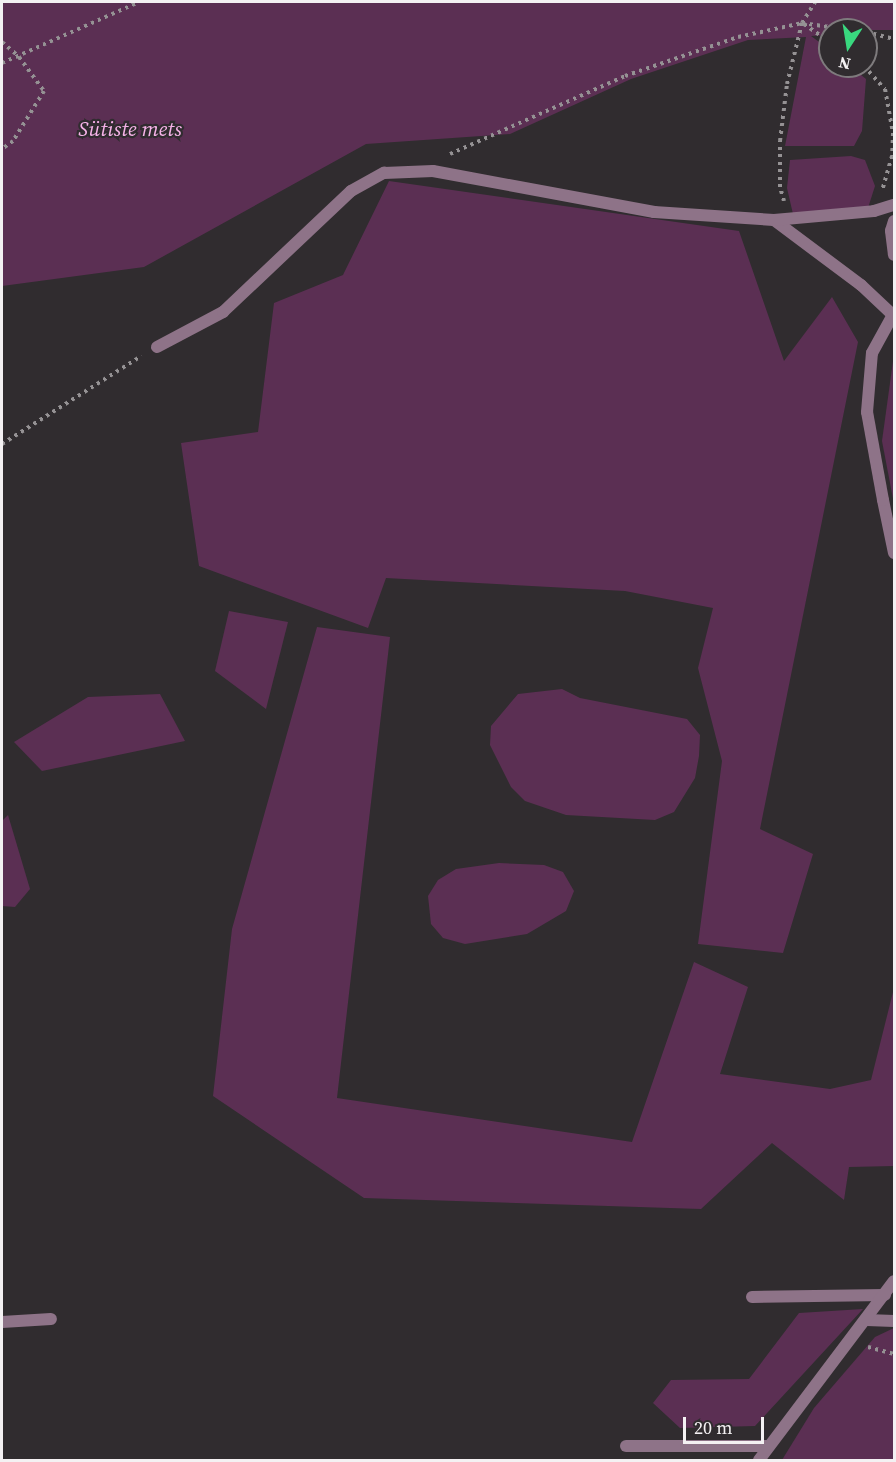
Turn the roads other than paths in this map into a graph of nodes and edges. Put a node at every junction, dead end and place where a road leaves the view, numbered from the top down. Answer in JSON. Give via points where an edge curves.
{"nodes":[{"id":1,"x":891,"y":206,"type":"edge"},
{"id":2,"x":774,"y":219,"type":"junction"},
{"id":3,"x":894,"y":221,"type":"edge"},
{"id":4,"x":894,"y":255,"type":"edge"},
{"id":5,"x":894,"y":314,"type":"edge"},
{"id":6,"x":157,"y":347,"type":"road end"},
{"id":7,"x":894,"y":553,"type":"edge"},
{"id":8,"x":894,"y":1281,"type":"edge"},
{"id":9,"x":885,"y":1295,"type":"junction"},
{"id":10,"x":752,"y":1297,"type":"dead end"},
{"id":11,"x":51,"y":1319,"type":"dead end"},
{"id":12,"x":867,"y":1320,"type":"junction"},
{"id":13,"x":894,"y":1321,"type":"edge"},
{"id":14,"x":2,"y":1322,"type":"edge"},
{"id":15,"x":626,"y":1446,"type":"dead end"},
{"id":16,"x":766,"y":1446,"type":"junction"},
{"id":17,"x":759,"y":1461,"type":"edge"}],
"edges":[{"from":1,"to":2,"type":"street"},
{"from":2,"to":5,"type":"street"},
{"from":2,"to":6,"type":"street","via":[[654,212],[433,171],[384,173],[351,191],[223,312]]},
{"from":3,"to":4,"type":"street"},
{"from":5,"to":7,"type":"street","via":[[872,353],[867,412]]},
{"from":8,"to":9,"type":"street"},
{"from":9,"to":10,"type":"street"},
{"from":9,"to":12,"type":"street"},
{"from":11,"to":14,"type":"street"},
{"from":12,"to":13,"type":"street"},
{"from":12,"to":16,"type":"street"},
{"from":15,"to":16,"type":"street"},
{"from":16,"to":17,"type":"street"}]}
